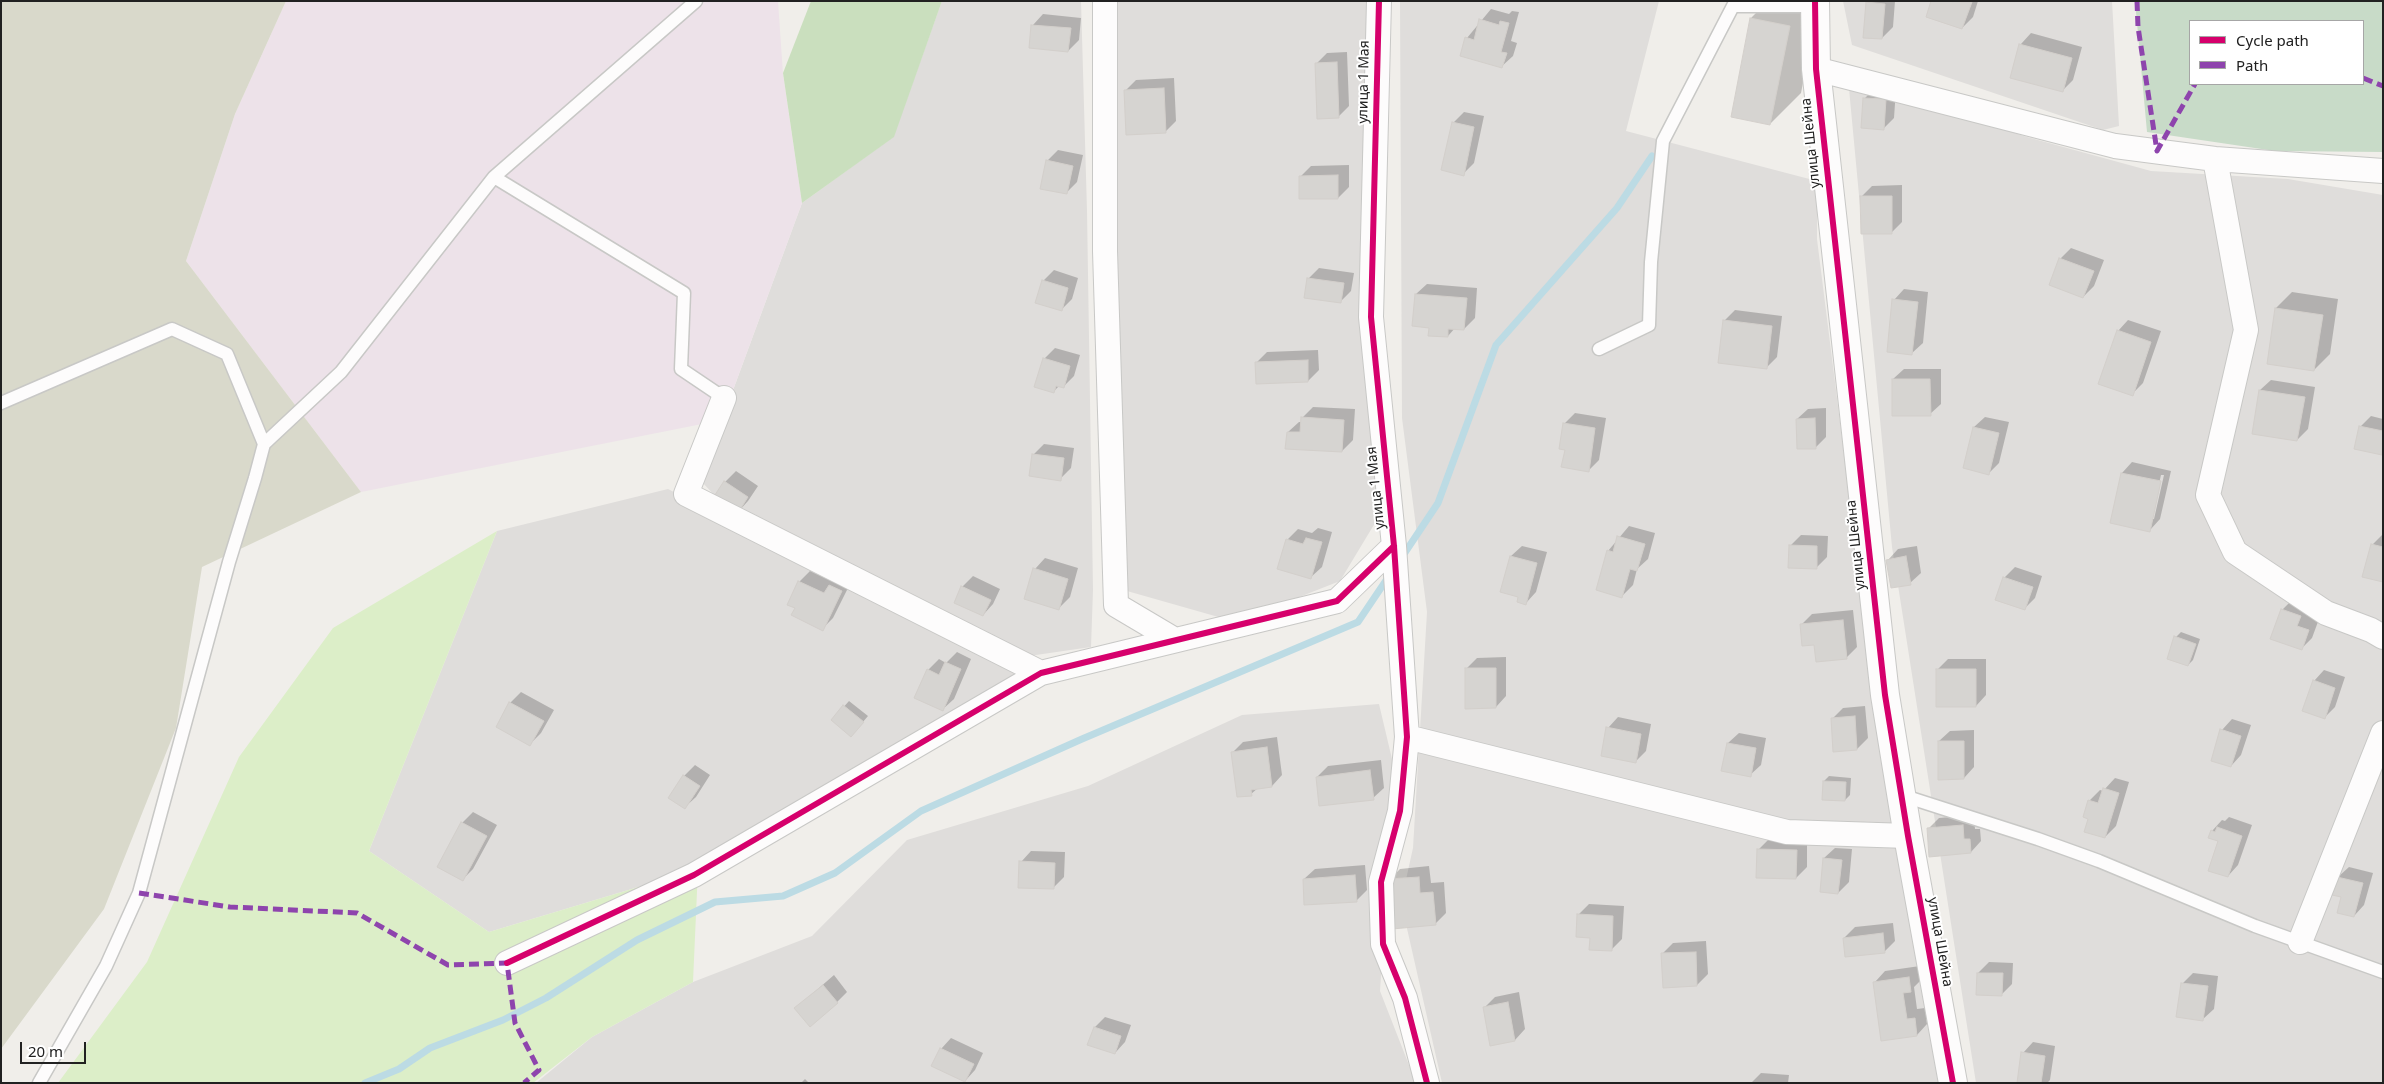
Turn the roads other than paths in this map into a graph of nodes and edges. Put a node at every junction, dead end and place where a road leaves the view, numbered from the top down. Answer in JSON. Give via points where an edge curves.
{"nodes":[{"id":1,"x":696,"y":1,"type":"edge"},
{"id":2,"x":1105,"y":1,"type":"edge"},
{"id":3,"x":1379,"y":1,"type":"edge"},
{"id":4,"x":1770,"y":4,"type":"edge"},
{"id":5,"x":1815,"y":4,"type":"edge"},
{"id":6,"x":1816,"y":68,"type":"junction"},
{"id":7,"x":2215,"y":160,"type":"junction"},
{"id":8,"x":2383,"y":171,"type":"edge"},
{"id":9,"x":494,"y":177,"type":"junction"},
{"id":10,"x":1599,"y":349,"type":"dead end"},
{"id":11,"x":724,"y":398,"type":"joint"},
{"id":12,"x":1,"y":403,"type":"edge"},
{"id":13,"x":264,"y":444,"type":"junction"},
{"id":14,"x":1394,"y":546,"type":"junction"},
{"id":15,"x":2383,"y":637,"type":"edge"},
{"id":16,"x":1175,"y":640,"type":"junction"},
{"id":17,"x":1041,"y":673,"type":"junction"},
{"id":18,"x":2383,"y":733,"type":"edge"},
{"id":19,"x":1407,"y":737,"type":"junction"},
{"id":20,"x":1901,"y":795,"type":"junction"},
{"id":21,"x":1908,"y":836,"type":"junction"},
{"id":22,"x":2300,"y":942,"type":"junction"},
{"id":23,"x":507,"y":962,"type":"dead end"},
{"id":24,"x":2383,"y":972,"type":"edge"},
{"id":25,"x":39,"y":1083,"type":"edge"},
{"id":26,"x":1427,"y":1083,"type":"edge"},
{"id":27,"x":1954,"y":1083,"type":"edge"}],
"edges":[{"from":1,"to":9,"type":"lane"},
{"from":2,"to":16,"type":"street","via":[[1105,251],[1116,605]]},
{"from":3,"to":14,"type":"street","name":"улица 1 Мая","via":[[1371,318]]},
{"from":4,"to":5,"type":"lane"},
{"from":4,"to":10,"type":"lane","via":[[1733,6],[1663,141],[1651,262],[1649,325]]},
{"from":5,"to":6,"type":"street","name":"улица Шейна"},
{"from":6,"to":7,"type":"street","via":[[2115,146]]},
{"from":6,"to":20,"type":"street","name":"улица Шейна","via":[[1885,695]]},
{"from":7,"to":8,"type":"street"},
{"from":7,"to":15,"type":"street","via":[[2246,330],[2208,495],[2235,552],[2326,613]]},
{"from":9,"to":11,"type":"lane","via":[[684,293],[681,369]]},
{"from":9,"to":13,"type":"lane","via":[[341,372]]},
{"from":11,"to":17,"type":"street","via":[[686,494]]},
{"from":12,"to":13,"type":"lane","via":[[172,329],[227,354]]},
{"from":13,"to":25,"type":"lane","via":[[139,893],[106,966]]},
{"from":14,"to":16,"type":"street","via":[[1337,601]]},
{"from":14,"to":19,"type":"street","name":"улица 1 Мая"},
{"from":16,"to":17,"type":"street"},
{"from":17,"to":23,"type":"street","via":[[694,875]]},
{"from":18,"to":22,"type":"street"},
{"from":19,"to":21,"type":"street","via":[[1787,832]]},
{"from":19,"to":26,"type":"street","name":"улица 1 Мая","via":[[1400,811],[1381,882],[1383,944],[1405,998]]},
{"from":20,"to":21,"type":"street","name":"улица Шейна"},
{"from":20,"to":22,"type":"lane","via":[[2090,858]]},
{"from":21,"to":27,"type":"street","name":"улица Шейна"},
{"from":22,"to":24,"type":"lane"}]}
